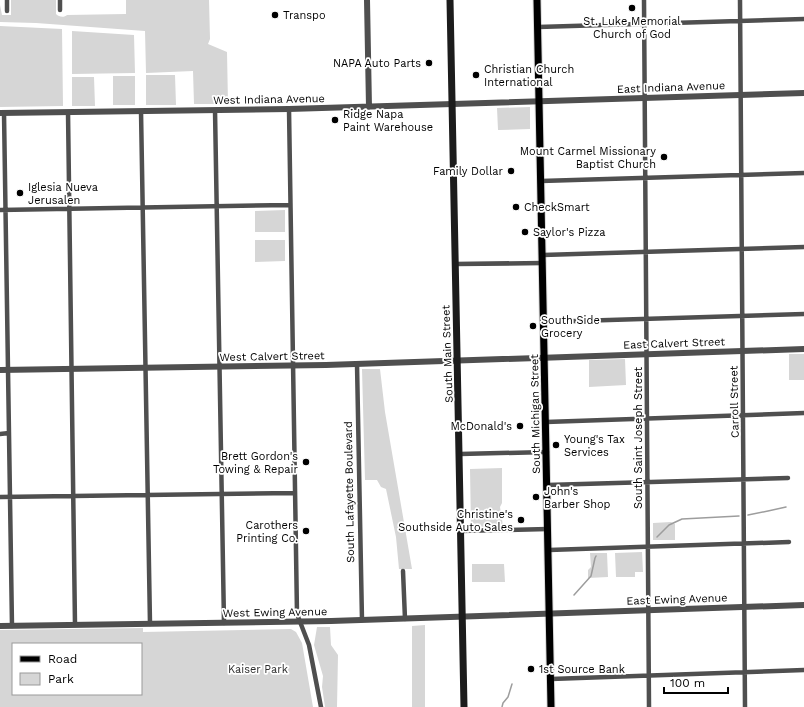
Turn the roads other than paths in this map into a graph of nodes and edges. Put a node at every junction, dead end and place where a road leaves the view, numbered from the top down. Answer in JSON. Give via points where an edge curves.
{"nodes":[{"id":1,"x":7,"y":0,"type":"edge"},
{"id":2,"x":60,"y":0,"type":"edge"},
{"id":3,"x":367,"y":0,"type":"edge"},
{"id":4,"x":450,"y":0,"type":"edge"},
{"id":5,"x":537,"y":0,"type":"edge"},
{"id":6,"x":644,"y":0,"type":"edge"},
{"id":7,"x":740,"y":0,"type":"edge"},
{"id":8,"x":6,"y":10,"type":"dead end"},
{"id":9,"x":60,"y":10,"type":"dead end"},
{"id":10,"x":804,"y":19,"type":"edge"},
{"id":11,"x":740,"y":21,"type":"junction"},
{"id":12,"x":644,"y":24,"type":"junction"},
{"id":13,"x":538,"y":27,"type":"junction"},
{"id":14,"x":804,"y":93,"type":"edge"},
{"id":15,"x":741,"y":95,"type":"junction"},
{"id":16,"x":645,"y":98,"type":"junction"},
{"id":17,"x":539,"y":102,"type":"junction"},
{"id":18,"x":452,"y":105,"type":"junction"},
{"id":19,"x":369,"y":107,"type":"junction"},
{"id":20,"x":288,"y":109,"type":"junction"},
{"id":21,"x":215,"y":110,"type":"junction"},
{"id":22,"x":141,"y":111,"type":"junction"},
{"id":23,"x":68,"y":112,"type":"junction"},
{"id":24,"x":2,"y":113,"type":"edge"},
{"id":25,"x":804,"y":173,"type":"edge"},
{"id":26,"x":741,"y":175,"type":"junction"},
{"id":27,"x":646,"y":178,"type":"junction"},
{"id":28,"x":541,"y":181,"type":"junction"},
{"id":29,"x":290,"y":205,"type":"junction"},
{"id":30,"x":216,"y":206,"type":"junction"},
{"id":31,"x":142,"y":207,"type":"junction"},
{"id":32,"x":68,"y":208,"type":"junction"},
{"id":33,"x":3,"y":210,"type":"edge"},
{"id":34,"x":804,"y":247,"type":"edge"},
{"id":35,"x":742,"y":249,"type":"junction"},
{"id":36,"x":646,"y":252,"type":"junction"},
{"id":37,"x":543,"y":259,"type":"junction"},
{"id":38,"x":455,"y":264,"type":"junction"},
{"id":39,"x":804,"y":314,"type":"edge"},
{"id":40,"x":742,"y":316,"type":"junction"},
{"id":41,"x":646,"y":318,"type":"junction"},
{"id":42,"x":544,"y":322,"type":"junction"},
{"id":43,"x":804,"y":349,"type":"edge"},
{"id":44,"x":742,"y":351,"type":"junction"},
{"id":45,"x":647,"y":354,"type":"junction"},
{"id":46,"x":545,"y":357,"type":"junction"},
{"id":47,"x":458,"y":360,"type":"junction"},
{"id":48,"x":357,"y":364,"type":"junction"},
{"id":49,"x":293,"y":365,"type":"junction"},
{"id":50,"x":219,"y":367,"type":"junction"},
{"id":51,"x":145,"y":368,"type":"junction"},
{"id":52,"x":71,"y":369,"type":"junction"},
{"id":53,"x":0,"y":370,"type":"edge"},
{"id":54,"x":8,"y":370,"type":"junction"},
{"id":55,"x":804,"y":413,"type":"edge"},
{"id":56,"x":743,"y":415,"type":"junction"},
{"id":57,"x":647,"y":418,"type":"junction"},
{"id":58,"x":546,"y":422,"type":"junction"},
{"id":59,"x":0,"y":434,"type":"edge"},
{"id":60,"x":9,"y":434,"type":"junction"},
{"id":61,"x":547,"y":452,"type":"junction"},
{"id":62,"x":460,"y":454,"type":"junction"},
{"id":63,"x":788,"y":478,"type":"dead end"},
{"id":64,"x":743,"y":479,"type":"junction"},
{"id":65,"x":648,"y":482,"type":"junction"},
{"id":66,"x":548,"y":485,"type":"junction"},
{"id":67,"x":294,"y":493,"type":"junction"},
{"id":68,"x":221,"y":494,"type":"junction"},
{"id":69,"x":147,"y":495,"type":"junction"},
{"id":70,"x":0,"y":497,"type":"edge"},
{"id":71,"x":10,"y":497,"type":"junction"},
{"id":72,"x":74,"y":497,"type":"junction"},
{"id":73,"x":548,"y":530,"type":"junction"},
{"id":74,"x":461,"y":531,"type":"junction"},
{"id":75,"x":789,"y":542,"type":"dead end"},
{"id":76,"x":744,"y":543,"type":"junction"},
{"id":77,"x":648,"y":546,"type":"junction"},
{"id":78,"x":549,"y":550,"type":"junction"},
{"id":79,"x":403,"y":571,"type":"dead end"},
{"id":80,"x":804,"y":605,"type":"edge"},
{"id":81,"x":744,"y":607,"type":"junction"},
{"id":82,"x":648,"y":610,"type":"junction"},
{"id":83,"x":550,"y":613,"type":"junction"},
{"id":84,"x":463,"y":616,"type":"junction"},
{"id":85,"x":405,"y":618,"type":"junction"},
{"id":86,"x":362,"y":620,"type":"junction"},
{"id":87,"x":300,"y":622,"type":"junction"},
{"id":88,"x":224,"y":623,"type":"junction"},
{"id":89,"x":150,"y":624,"type":"junction"},
{"id":90,"x":75,"y":625,"type":"junction"},
{"id":91,"x":0,"y":626,"type":"edge"},
{"id":92,"x":12,"y":626,"type":"junction"},
{"id":93,"x":804,"y":670,"type":"edge"},
{"id":94,"x":745,"y":672,"type":"junction"},
{"id":95,"x":649,"y":676,"type":"junction"},
{"id":96,"x":551,"y":679,"type":"junction"},
{"id":97,"x":321,"y":707,"type":"edge"},
{"id":98,"x":464,"y":707,"type":"edge"},
{"id":99,"x":551,"y":707,"type":"edge"},
{"id":100,"x":649,"y":707,"type":"edge"},
{"id":101,"x":745,"y":707,"type":"edge"}],
"edges":[{"from":1,"to":8,"type":"street"},
{"from":2,"to":9,"type":"street"},
{"from":3,"to":19,"type":"street"},
{"from":4,"to":18,"type":"main road","name":"South Main Street"},
{"from":5,"to":13,"type":"main road","name":"South Michigan Street"},
{"from":6,"to":12,"type":"street","name":"South Saint Joseph Street"},
{"from":7,"to":11,"type":"street","name":"Carroll Street"},
{"from":10,"to":11,"type":"street"},
{"from":11,"to":12,"type":"street"},
{"from":11,"to":15,"type":"street","name":"Carroll Street"},
{"from":12,"to":13,"type":"street"},
{"from":12,"to":16,"type":"street","name":"South Saint Joseph Street"},
{"from":13,"to":17,"type":"main road","name":"South Michigan Street"},
{"from":14,"to":15,"type":"street","name":"East Indiana Avenue"},
{"from":15,"to":16,"type":"street","name":"East Indiana Avenue"},
{"from":15,"to":26,"type":"street","name":"Carroll Street"},
{"from":16,"to":17,"type":"street","name":"East Indiana Avenue"},
{"from":16,"to":27,"type":"street","name":"South Saint Joseph Street"},
{"from":17,"to":18,"type":"street","name":"West Indiana Avenue"},
{"from":17,"to":28,"type":"main road","name":"South Michigan Street"},
{"from":18,"to":19,"type":"street","name":"West Indiana Avenue"},
{"from":18,"to":38,"type":"main road","name":"South Main Street"},
{"from":19,"to":20,"type":"street","name":"West Indiana Avenue"},
{"from":20,"to":21,"type":"street","name":"West Indiana Avenue"},
{"from":20,"to":29,"type":"street"},
{"from":21,"to":22,"type":"street","name":"West Indiana Avenue"},
{"from":21,"to":30,"type":"street"},
{"from":22,"to":23,"type":"street","name":"West Indiana Avenue"},
{"from":22,"to":31,"type":"street"},
{"from":23,"to":24,"type":"street","name":"West Indiana Avenue"},
{"from":23,"to":32,"type":"street"},
{"from":24,"to":33,"type":"street"},
{"from":25,"to":26,"type":"street"},
{"from":26,"to":27,"type":"street"},
{"from":26,"to":35,"type":"street","name":"Carroll Street"},
{"from":27,"to":28,"type":"street"},
{"from":27,"to":36,"type":"street","name":"South Saint Joseph Street"},
{"from":28,"to":37,"type":"main road","name":"South Michigan Street"},
{"from":29,"to":30,"type":"street"},
{"from":29,"to":49,"type":"street"},
{"from":30,"to":31,"type":"street"},
{"from":30,"to":50,"type":"street"},
{"from":31,"to":32,"type":"street"},
{"from":31,"to":51,"type":"street"},
{"from":32,"to":33,"type":"street"},
{"from":32,"to":52,"type":"street"},
{"from":33,"to":54,"type":"street"},
{"from":34,"to":35,"type":"street"},
{"from":35,"to":36,"type":"street"},
{"from":35,"to":40,"type":"street","name":"Carroll Street"},
{"from":36,"to":37,"type":"street"},
{"from":36,"to":41,"type":"street","name":"South Saint Joseph Street"},
{"from":37,"to":38,"type":"street"},
{"from":37,"to":42,"type":"main road","name":"South Michigan Street"},
{"from":38,"to":47,"type":"main road","name":"South Main Street"},
{"from":39,"to":40,"type":"street"},
{"from":40,"to":41,"type":"street"},
{"from":40,"to":44,"type":"street","name":"Carroll Street"},
{"from":41,"to":42,"type":"street"},
{"from":41,"to":45,"type":"street","name":"South Saint Joseph Street"},
{"from":42,"to":46,"type":"main road","name":"South Michigan Street"},
{"from":43,"to":44,"type":"street","name":"East Calvert Street"},
{"from":44,"to":45,"type":"street","name":"East Calvert Street"},
{"from":44,"to":56,"type":"street","name":"Carroll Street"},
{"from":45,"to":46,"type":"street","name":"East Calvert Street"},
{"from":45,"to":57,"type":"street","name":"South Saint Joseph Street"},
{"from":46,"to":47,"type":"street","name":"West Calvert Street"},
{"from":46,"to":58,"type":"main road","name":"South Michigan Street"},
{"from":47,"to":48,"type":"street","name":"West Calvert Street"},
{"from":47,"to":62,"type":"main road","name":"South Main Street"},
{"from":48,"to":49,"type":"street","name":"West Calvert Street"},
{"from":48,"to":86,"type":"street","name":"South Lafayette Boulevard"},
{"from":49,"to":50,"type":"street","name":"West Calvert Street"},
{"from":49,"to":67,"type":"street"},
{"from":50,"to":51,"type":"street","name":"West Calvert Street"},
{"from":50,"to":68,"type":"street"},
{"from":51,"to":52,"type":"street","name":"West Calvert Street"},
{"from":51,"to":69,"type":"street"},
{"from":52,"to":54,"type":"street","name":"West Calvert Street"},
{"from":52,"to":72,"type":"street"},
{"from":53,"to":54,"type":"street","name":"West Calvert Street"},
{"from":54,"to":60,"type":"street"},
{"from":55,"to":56,"type":"street"},
{"from":56,"to":57,"type":"street"},
{"from":56,"to":64,"type":"street","name":"Carroll Street"},
{"from":57,"to":58,"type":"street"},
{"from":57,"to":65,"type":"street","name":"South Saint Joseph Street"},
{"from":58,"to":61,"type":"main road","name":"South Michigan Street"},
{"from":59,"to":60,"type":"street"},
{"from":60,"to":71,"type":"street"},
{"from":61,"to":62,"type":"street"},
{"from":61,"to":66,"type":"main road","name":"South Michigan Street"},
{"from":62,"to":74,"type":"main road","name":"South Main Street"},
{"from":63,"to":64,"type":"street"},
{"from":64,"to":65,"type":"street"},
{"from":64,"to":76,"type":"street","name":"Carroll Street"},
{"from":65,"to":66,"type":"street"},
{"from":65,"to":77,"type":"street","name":"South Saint Joseph Street"},
{"from":66,"to":73,"type":"main road","name":"South Michigan Street"},
{"from":67,"to":68,"type":"street"},
{"from":67,"to":87,"type":"street","via":[[296,608]]},
{"from":68,"to":69,"type":"street"},
{"from":68,"to":88,"type":"street"},
{"from":69,"to":72,"type":"street"},
{"from":69,"to":89,"type":"street"},
{"from":70,"to":71,"type":"street"},
{"from":71,"to":72,"type":"street"},
{"from":71,"to":92,"type":"street"},
{"from":72,"to":90,"type":"street"},
{"from":73,"to":74,"type":"street"},
{"from":73,"to":78,"type":"main road","name":"South Michigan Street"},
{"from":74,"to":84,"type":"main road","name":"South Main Street"},
{"from":75,"to":76,"type":"street"},
{"from":76,"to":77,"type":"street"},
{"from":76,"to":81,"type":"street","name":"Carroll Street"},
{"from":77,"to":78,"type":"street"},
{"from":77,"to":82,"type":"street","name":"South Saint Joseph Street"},
{"from":78,"to":83,"type":"main road","name":"South Michigan Street"},
{"from":79,"to":85,"type":"street"},
{"from":80,"to":81,"type":"street","name":"East Ewing Avenue"},
{"from":81,"to":82,"type":"street","name":"East Ewing Avenue"},
{"from":81,"to":94,"type":"street","name":"Carroll Street"},
{"from":82,"to":83,"type":"street","name":"East Ewing Avenue"},
{"from":82,"to":95,"type":"street","name":"South Saint Joseph Street"},
{"from":83,"to":84,"type":"street","name":"West Ewing Avenue"},
{"from":83,"to":96,"type":"main road","name":"South Michigan Street"},
{"from":84,"to":85,"type":"street","name":"West Ewing Avenue"},
{"from":84,"to":98,"type":"main road","name":"South Main Street"},
{"from":85,"to":86,"type":"street","name":"West Ewing Avenue"},
{"from":86,"to":87,"type":"street","name":"West Ewing Avenue"},
{"from":87,"to":88,"type":"street","name":"West Ewing Avenue"},
{"from":87,"to":97,"type":"street","via":[[309,645]]},
{"from":88,"to":89,"type":"street","name":"West Ewing Avenue"},
{"from":89,"to":90,"type":"street","name":"West Ewing Avenue"},
{"from":90,"to":92,"type":"street","name":"West Ewing Avenue"},
{"from":91,"to":92,"type":"street","name":"West Ewing Avenue"},
{"from":93,"to":94,"type":"street"},
{"from":94,"to":95,"type":"street"},
{"from":94,"to":101,"type":"street","name":"Carroll Street"},
{"from":95,"to":96,"type":"street"},
{"from":95,"to":100,"type":"street","name":"South Saint Joseph Street"},
{"from":96,"to":99,"type":"main road","name":"South Michigan Street"}]}
